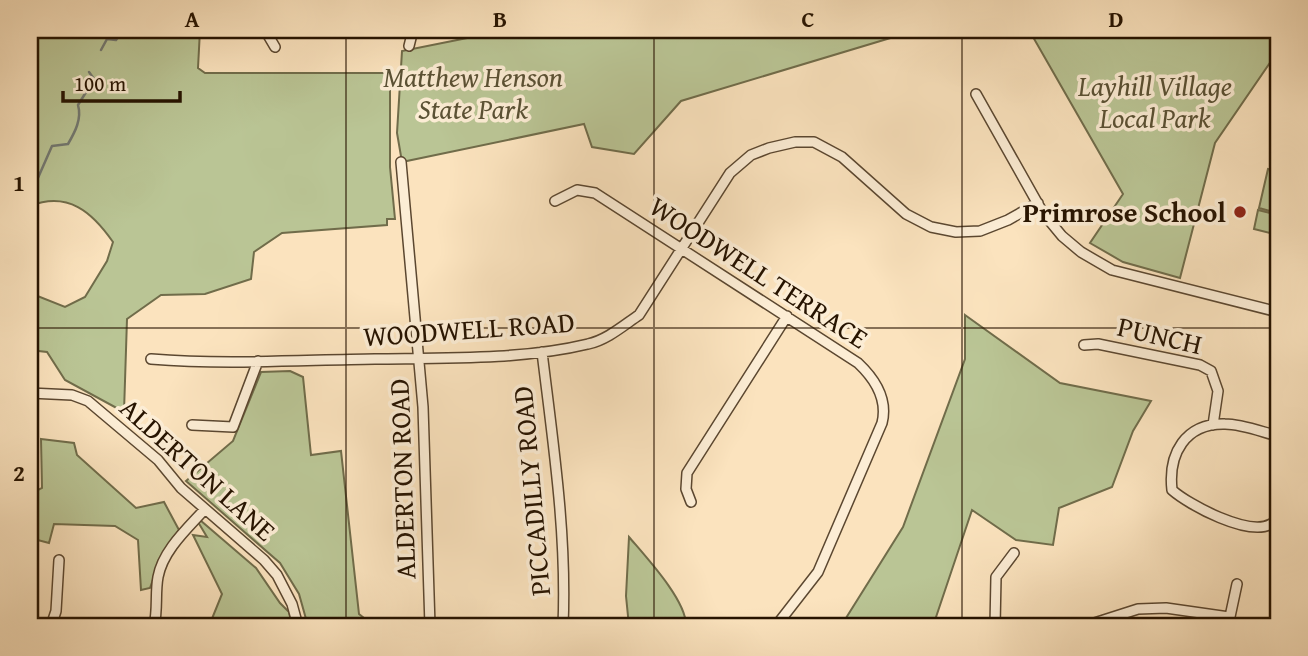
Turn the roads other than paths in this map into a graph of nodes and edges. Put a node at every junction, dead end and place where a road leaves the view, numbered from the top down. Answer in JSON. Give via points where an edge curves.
{"nodes":[{"id":1,"x":265,"y":30,"type":"edge"},
{"id":2,"x":413,"y":30,"type":"edge"},
{"id":3,"x":409,"y":46,"type":"dead end"},
{"id":4,"x":275,"y":47,"type":"dead end"},
{"id":5,"x":976,"y":94,"type":"dead end"},
{"id":6,"x":401,"y":162,"type":"dead end"},
{"id":7,"x":555,"y":201,"type":"dead end"},
{"id":8,"x":1038,"y":203,"type":"junction"},
{"id":9,"x":682,"y":248,"type":"junction"},
{"id":10,"x":1278,"y":312,"type":"edge"},
{"id":11,"x":787,"y":316,"type":"junction"},
{"id":12,"x":1084,"y":345,"type":"dead end"},
{"id":13,"x":542,"y":352,"type":"junction"},
{"id":14,"x":419,"y":358,"type":"junction"},
{"id":15,"x":151,"y":359,"type":"dead end"},
{"id":16,"x":258,"y":361,"type":"junction"},
{"id":17,"x":30,"y":393,"type":"edge"},
{"id":18,"x":192,"y":425,"type":"dead end"},
{"id":19,"x":1213,"y":425,"type":"junction"},
{"id":20,"x":1278,"y":436,"type":"edge"},
{"id":21,"x":691,"y":502,"type":"dead end"},
{"id":22,"x":205,"y":509,"type":"junction"},
{"id":23,"x":1278,"y":516,"type":"edge"},
{"id":24,"x":1014,"y":553,"type":"dead end"},
{"id":25,"x":59,"y":560,"type":"dead end"},
{"id":26,"x":1237,"y":584,"type":"dead end"},
{"id":27,"x":1228,"y":622,"type":"edge"},
{"id":28,"x":51,"y":626,"type":"edge"},
{"id":29,"x":154,"y":626,"type":"edge"},
{"id":30,"x":298,"y":626,"type":"edge"},
{"id":31,"x":430,"y":626,"type":"edge"},
{"id":32,"x":563,"y":626,"type":"edge"},
{"id":33,"x":776,"y":626,"type":"edge"},
{"id":34,"x":995,"y":626,"type":"edge"},
{"id":35,"x":1085,"y":626,"type":"edge"}],
"edges":[{"from":1,"to":4,"type":"street"},
{"from":2,"to":3,"type":"street"},
{"from":5,"to":8,"type":"street"},
{"from":6,"to":14,"type":"street","name":"ALDERTON ROAD"},
{"from":7,"to":9,"type":"street","name":"WOODWELL TERRACE","via":[[577,190],[595,193]]},
{"from":8,"to":9,"type":"street","name":"WOODWELL ROAD","via":[[980,232],[931,227],[906,214],[842,157],[814,142],[795,142],[742,161]]},
{"from":8,"to":10,"type":"street","via":[[1062,236],[1112,270]]},
{"from":9,"to":11,"type":"street","name":"WOODWELL TERRACE"},
{"from":9,"to":13,"type":"street","name":"WOODWELL ROAD","via":[[639,314],[592,344]]},
{"from":11,"to":21,"type":"street","via":[[687,473]]},
{"from":11,"to":33,"type":"street","name":"WOODWELL TERRACE","via":[[872,376],[884,415],[824,561]]},
{"from":12,"to":19,"type":"street","name":"PUNCH","via":[[1098,344],[1211,371],[1217,391]]},
{"from":13,"to":14,"type":"street","name":"WOODWELL ROAD"},
{"from":13,"to":32,"type":"street","name":"PICCADILLY ROAD","via":[[559,490]]},
{"from":14,"to":16,"type":"street","name":"WOODWELL ROAD"},
{"from":14,"to":31,"type":"street","name":"ALDERTON ROAD"},
{"from":15,"to":16,"type":"street","name":"WOODWELL ROAD"},
{"from":16,"to":18,"type":"street","via":[[233,428]]},
{"from":17,"to":22,"type":"street","name":"ALDERTON LANE","via":[[72,395],[88,401],[158,460]]},
{"from":19,"to":20,"type":"street"},
{"from":19,"to":23,"type":"street","via":[[1189,435],[1176,451],[1170,473],[1172,490],[1222,519],[1261,527]]},
{"from":22,"to":29,"type":"street","via":[[167,555],[158,575]]},
{"from":22,"to":30,"type":"street","name":"ALDERTON LANE","via":[[277,575]]},
{"from":24,"to":34,"type":"street","via":[[996,577]]},
{"from":25,"to":28,"type":"street"},
{"from":26,"to":27,"type":"street"},
{"from":27,"to":35,"type":"street","via":[[1166,608],[1138,609]]}]}
